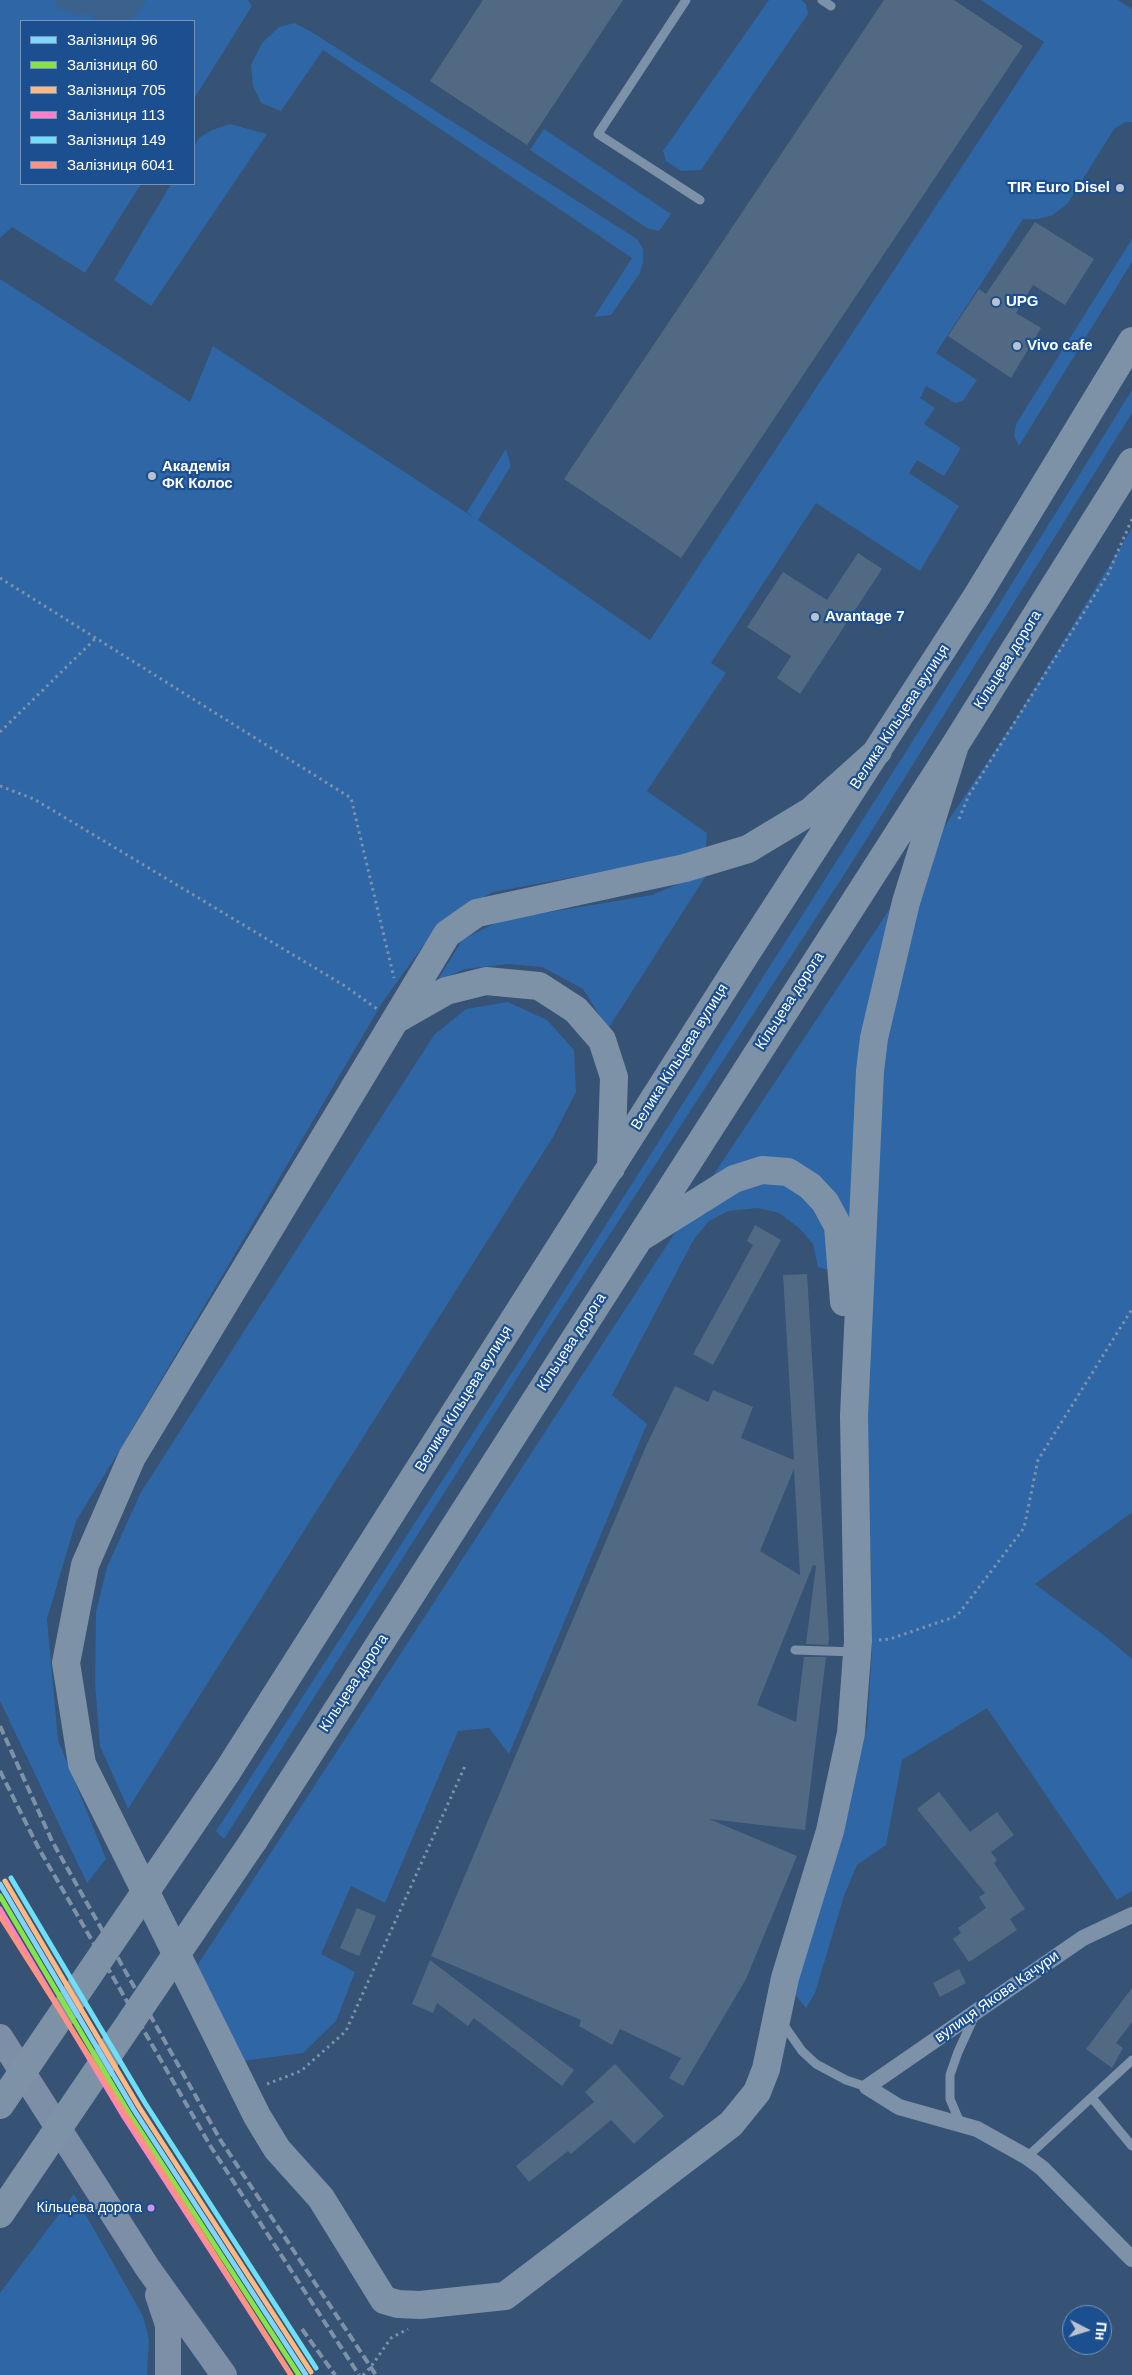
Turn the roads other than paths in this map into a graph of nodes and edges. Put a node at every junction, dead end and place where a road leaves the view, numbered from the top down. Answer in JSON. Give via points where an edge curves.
{"nodes":[{"id":1,"x":686,"y":0,"type":"edge"},
{"id":2,"x":822,"y":0,"type":"edge"},
{"id":3,"x":831,"y":6,"type":"dead end"},
{"id":4,"x":700,"y":200,"type":"dead end"},
{"id":5,"x":1132,"y":341,"type":"edge"},
{"id":6,"x":1132,"y":462,"type":"edge"},
{"id":7,"x":955,"y":745,"type":"junction"},
{"id":8,"x":878,"y":750,"type":"junction"},
{"id":9,"x":397,"y":1015,"type":"junction"},
{"id":10,"x":611,"y":1168,"type":"junction"},
{"id":11,"x":636,"y":1241,"type":"junction"},
{"id":12,"x":854,"y":1416,"type":"junction"},
{"id":13,"x":858,"y":1646,"type":"junction"},
{"id":14,"x":795,"y":1650,"type":"dead end"},
{"id":15,"x":1132,"y":1915,"type":"edge"},
{"id":16,"x":976,"y":2012,"type":"junction"},
{"id":17,"x":777,"y":2015,"type":"junction"},
{"id":18,"x":0,"y":2037,"type":"edge"},
{"id":19,"x":1132,"y":2060,"type":"edge"},
{"id":20,"x":867,"y":2087,"type":"junction"},
{"id":21,"x":1092,"y":2098,"type":"junction"},
{"id":22,"x":0,"y":2104,"type":"edge"},
{"id":23,"x":961,"y":2125,"type":"junction"},
{"id":24,"x":1132,"y":2146,"type":"edge"},
{"id":25,"x":1028,"y":2157,"type":"junction"},
{"id":26,"x":5,"y":2206,"type":"edge"},
{"id":27,"x":1132,"y":2259,"type":"edge"},
{"id":28,"x":147,"y":2266,"type":"junction"},
{"id":29,"x":168,"y":2375,"type":"edge"},
{"id":30,"x":224,"y":2375,"type":"edge"}],
"edges":[{"from":1,"to":4,"type":"lane","via":[[598,134]]},
{"from":2,"to":3,"type":"lane"},
{"from":5,"to":8,"type":"highway","name":"Велика Кільцева вулиця","via":[[1006,549]]},
{"from":6,"to":7,"type":"highway","name":"Кільцева дорога"},
{"from":7,"to":11,"type":"highway","name":"Кільцева дорога"},
{"from":7,"to":12,"type":"highway","via":[[906,902],[874,1038]]},
{"from":8,"to":9,"type":"highway","via":[[811,811],[748,849],[685,868],[477,913],[447,934]]},
{"from":8,"to":10,"type":"highway","name":"Велика Кільцева вулиця"},
{"from":9,"to":10,"type":"highway","via":[[446,990],[486,982],[539,986],[576,1010],[602,1040],[614,1077]]},
{"from":9,"to":17,"type":"highway","via":[[132,1457],[85,1565],[66,1663],[82,1764],[277,2149],[321,2198],[384,2300],[420,2306],[505,2296],[731,2124],[757,2092],[766,2069]]},
{"from":10,"to":22,"type":"highway","name":"Велика Кільцева вулиця","bridge":true,"via":[[227,1772]]},
{"from":11,"to":12,"type":"highway","via":[[734,1179],[762,1170],[788,1172],[810,1186],[825,1202],[838,1226]]},
{"from":11,"to":26,"type":"highway","name":"Кільцева дорога","bridge":true,"via":[[254,1840]]},
{"from":12,"to":13,"type":"highway"},
{"from":13,"to":14,"type":"lane"},
{"from":13,"to":17,"type":"highway","via":[[851,1733],[832,1822]]},
{"from":15,"to":16,"type":"street","name":"вулиця Якова Качури","via":[[1083,1938]]},
{"from":16,"to":20,"type":"street","name":"вулиця Якова Качури"},
{"from":16,"to":23,"type":"lane","via":[[950,2075],[950,2099]]},
{"from":17,"to":20,"type":"lane","via":[[802,2051],[816,2064]]},
{"from":18,"to":28,"type":"main road"},
{"from":19,"to":21,"type":"lane"},
{"from":20,"to":23,"type":"street","via":[[910,2112]]},
{"from":21,"to":24,"type":"lane"},
{"from":21,"to":25,"type":"lane"},
{"from":23,"to":25,"type":"street","via":[[977,2129]]},
{"from":25,"to":27,"type":"street"},
{"from":28,"to":29,"type":"main road","via":[[168,2325]]},
{"from":28,"to":30,"type":"main road"}]}
